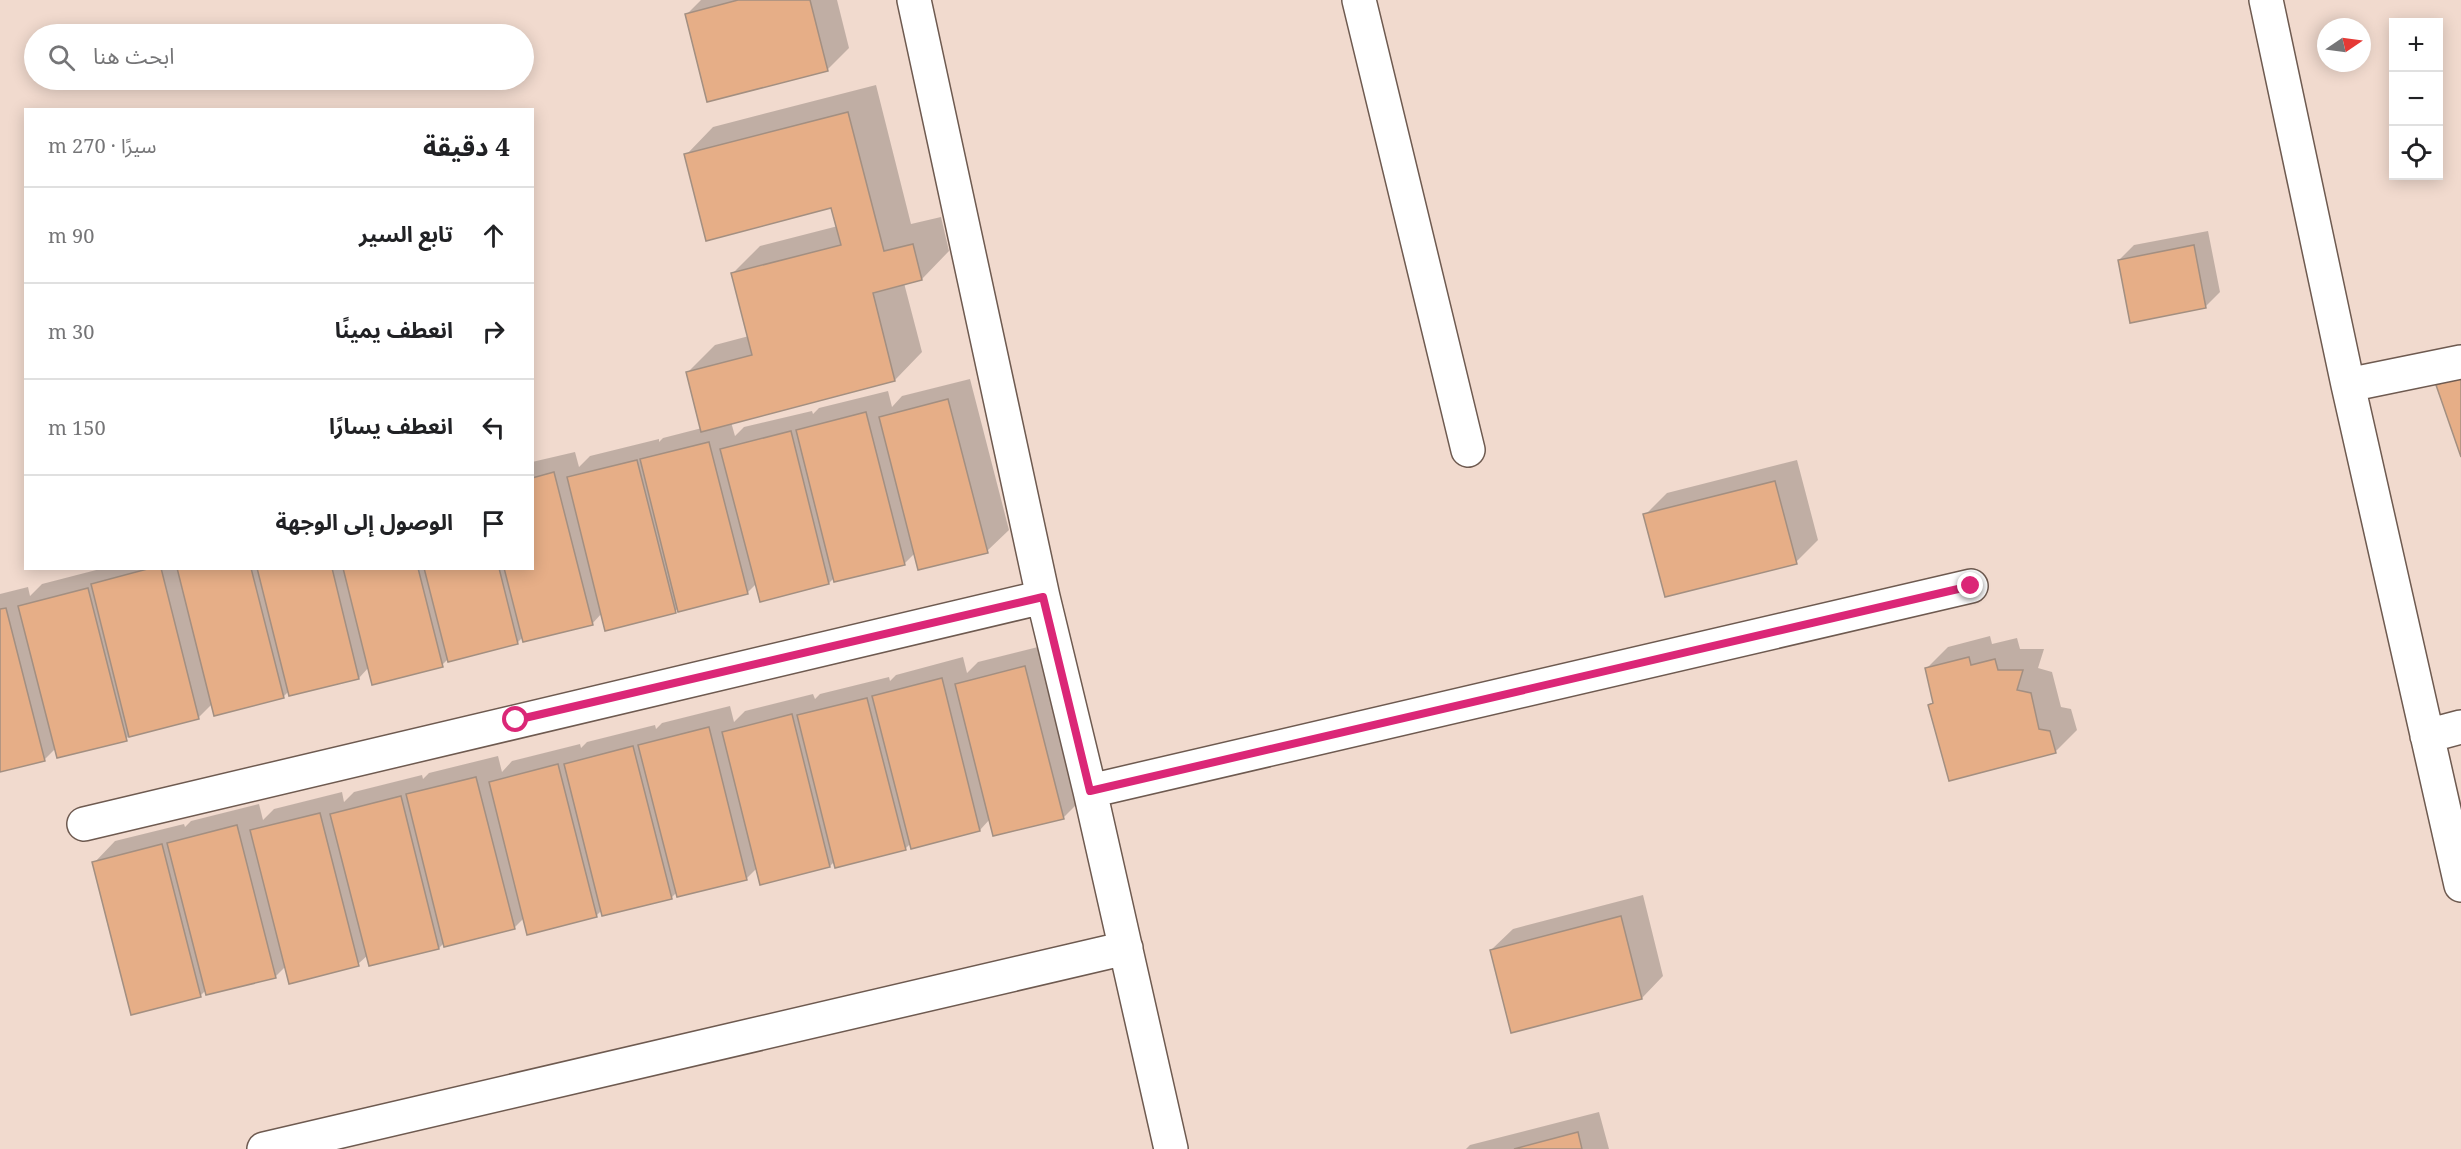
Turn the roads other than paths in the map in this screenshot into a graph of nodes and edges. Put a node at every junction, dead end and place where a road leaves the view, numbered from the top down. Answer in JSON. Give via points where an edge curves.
{"nodes":[{"id":1,"x":914,"y":0,"type":"edge"},
{"id":2,"x":1359,"y":0,"type":"edge"},
{"id":3,"x":2266,"y":0,"type":"edge"},
{"id":4,"x":2461,"y":362,"type":"edge"},
{"id":5,"x":2348,"y":385,"type":"junction"},
{"id":6,"x":1468,"y":450,"type":"dead end"},
{"id":7,"x":1971,"y":586,"type":"dead end"},
{"id":8,"x":1043,"y":597,"type":"junction"},
{"id":9,"x":2461,"y":727,"type":"edge"},
{"id":10,"x":2427,"y":736,"type":"junction"},
{"id":11,"x":1090,"y":791,"type":"junction"},
{"id":12,"x":84,"y":824,"type":"dead end"},
{"id":13,"x":2461,"y":885,"type":"edge"},
{"id":14,"x":1126,"y":948,"type":"junction"},
{"id":15,"x":264,"y":1149,"type":"edge"},
{"id":16,"x":1171,"y":1149,"type":"edge"}],
"edges":[{"from":1,"to":8,"type":"street"},
{"from":2,"to":6,"type":"street"},
{"from":3,"to":5,"type":"street"},
{"from":4,"to":5,"type":"street"},
{"from":5,"to":10,"type":"street"},
{"from":7,"to":11,"type":"street"},
{"from":8,"to":11,"type":"street"},
{"from":8,"to":12,"type":"street"},
{"from":9,"to":10,"type":"street"},
{"from":10,"to":13,"type":"street"},
{"from":11,"to":14,"type":"street"},
{"from":14,"to":15,"type":"street"},
{"from":14,"to":16,"type":"street"}]}
